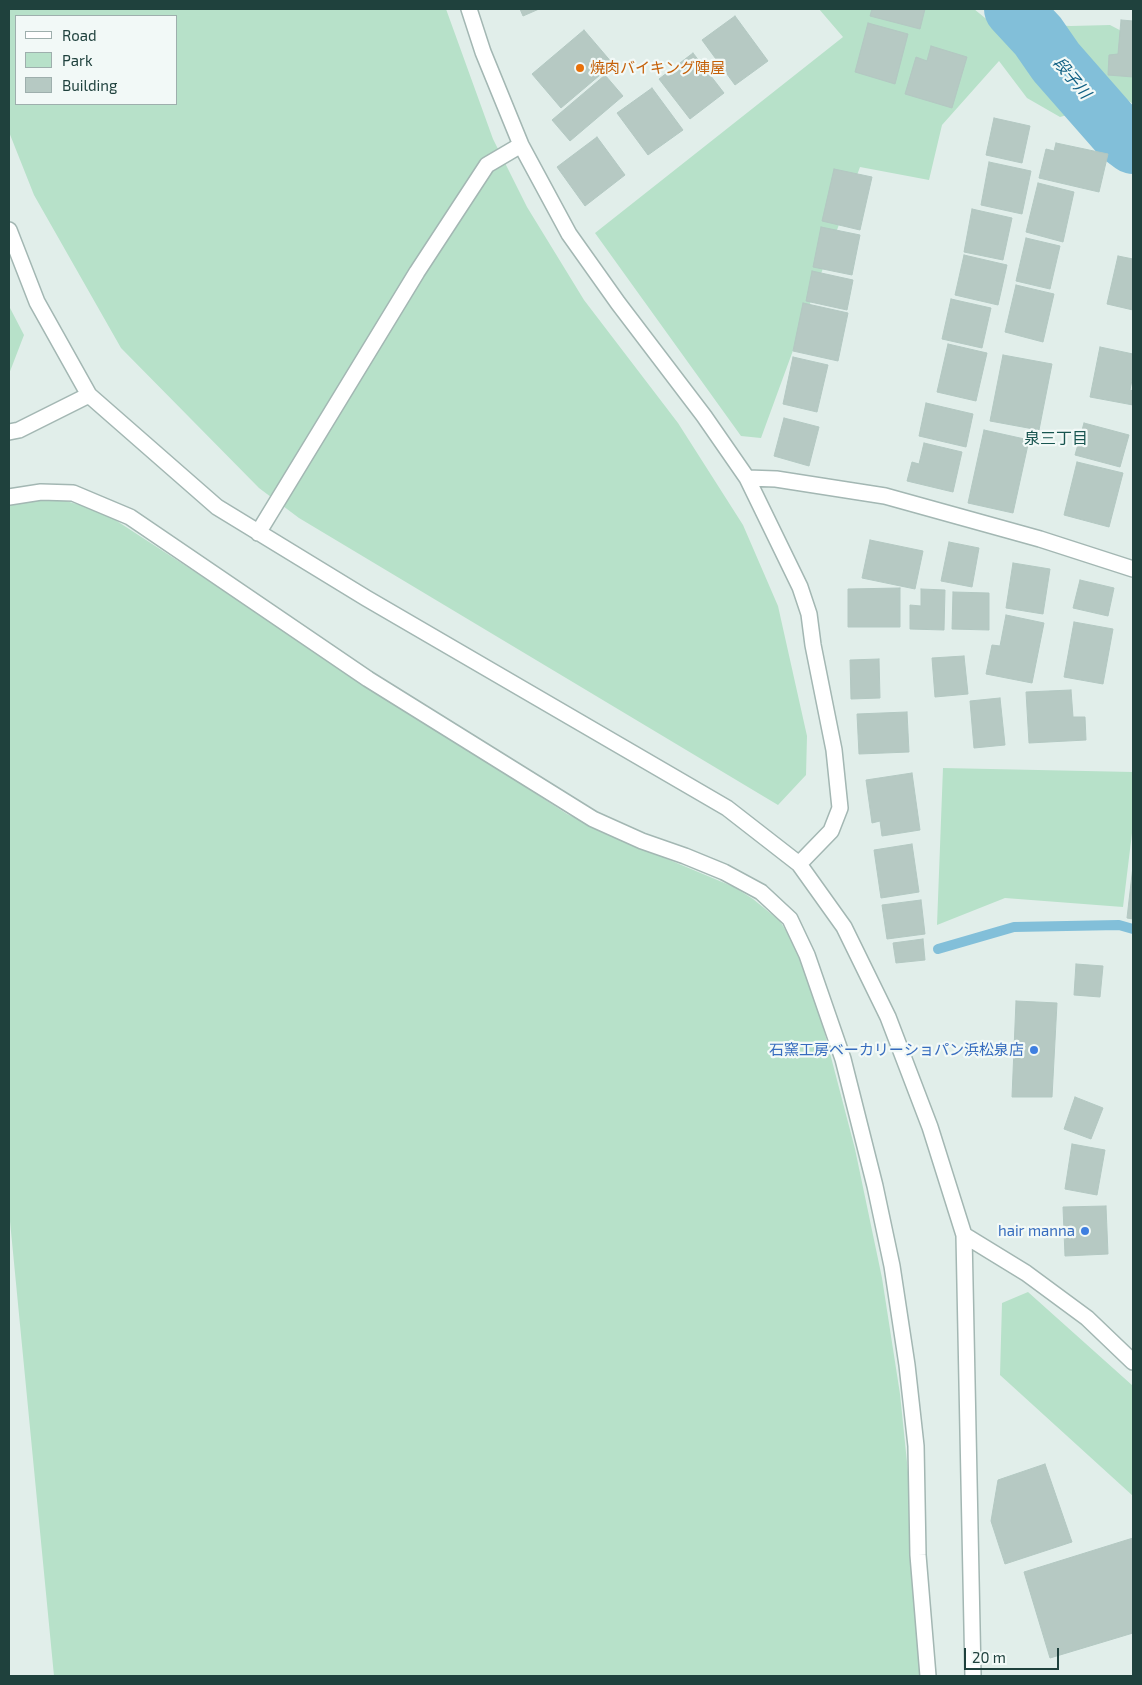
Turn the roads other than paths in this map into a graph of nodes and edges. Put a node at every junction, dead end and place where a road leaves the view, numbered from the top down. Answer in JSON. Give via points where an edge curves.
{"nodes":[{"id":1,"x":469,"y":9,"type":"edge"},
{"id":2,"x":521,"y":145,"type":"junction"},
{"id":3,"x":9,"y":230,"type":"edge"},
{"id":4,"x":89,"y":395,"type":"junction"},
{"id":5,"x":9,"y":432,"type":"edge"},
{"id":6,"x":747,"y":478,"type":"junction"},
{"id":7,"x":9,"y":497,"type":"edge"},
{"id":8,"x":258,"y":533,"type":"junction"},
{"id":9,"x":1133,"y":569,"type":"edge"},
{"id":10,"x":799,"y":864,"type":"junction"},
{"id":11,"x":964,"y":1235,"type":"junction"},
{"id":12,"x":1133,"y":1362,"type":"edge"},
{"id":13,"x":928,"y":1676,"type":"edge"},
{"id":14,"x":973,"y":1676,"type":"edge"}],
"edges":[{"from":1,"to":2,"type":"street"},
{"from":2,"to":6,"type":"street","via":[[569,234]]},
{"from":2,"to":8,"type":"street","via":[[487,165],[417,272]]},
{"from":3,"to":4,"type":"street","via":[[37,302]]},
{"from":4,"to":5,"type":"street"},
{"from":4,"to":8,"type":"street","via":[[217,508]]},
{"from":6,"to":9,"type":"street","via":[[776,479],[885,496],[1040,539]]},
{"from":6,"to":10,"type":"street","via":[[800,587],[809,614],[834,750],[840,808],[831,830]]},
{"from":7,"to":13,"type":"street","via":[[41,492],[73,493],[130,518],[368,679],[594,819],[724,872],[761,892],[790,919],[807,955],[843,1059],[892,1266],[916,1446],[918,1555]]},
{"from":8,"to":10,"type":"street","via":[[728,808]]},
{"from":10,"to":11,"type":"street","via":[[844,927],[888,1017],[930,1128]]},
{"from":11,"to":12,"type":"street","via":[[1026,1273],[1087,1318]]},
{"from":11,"to":14,"type":"street"}]}
